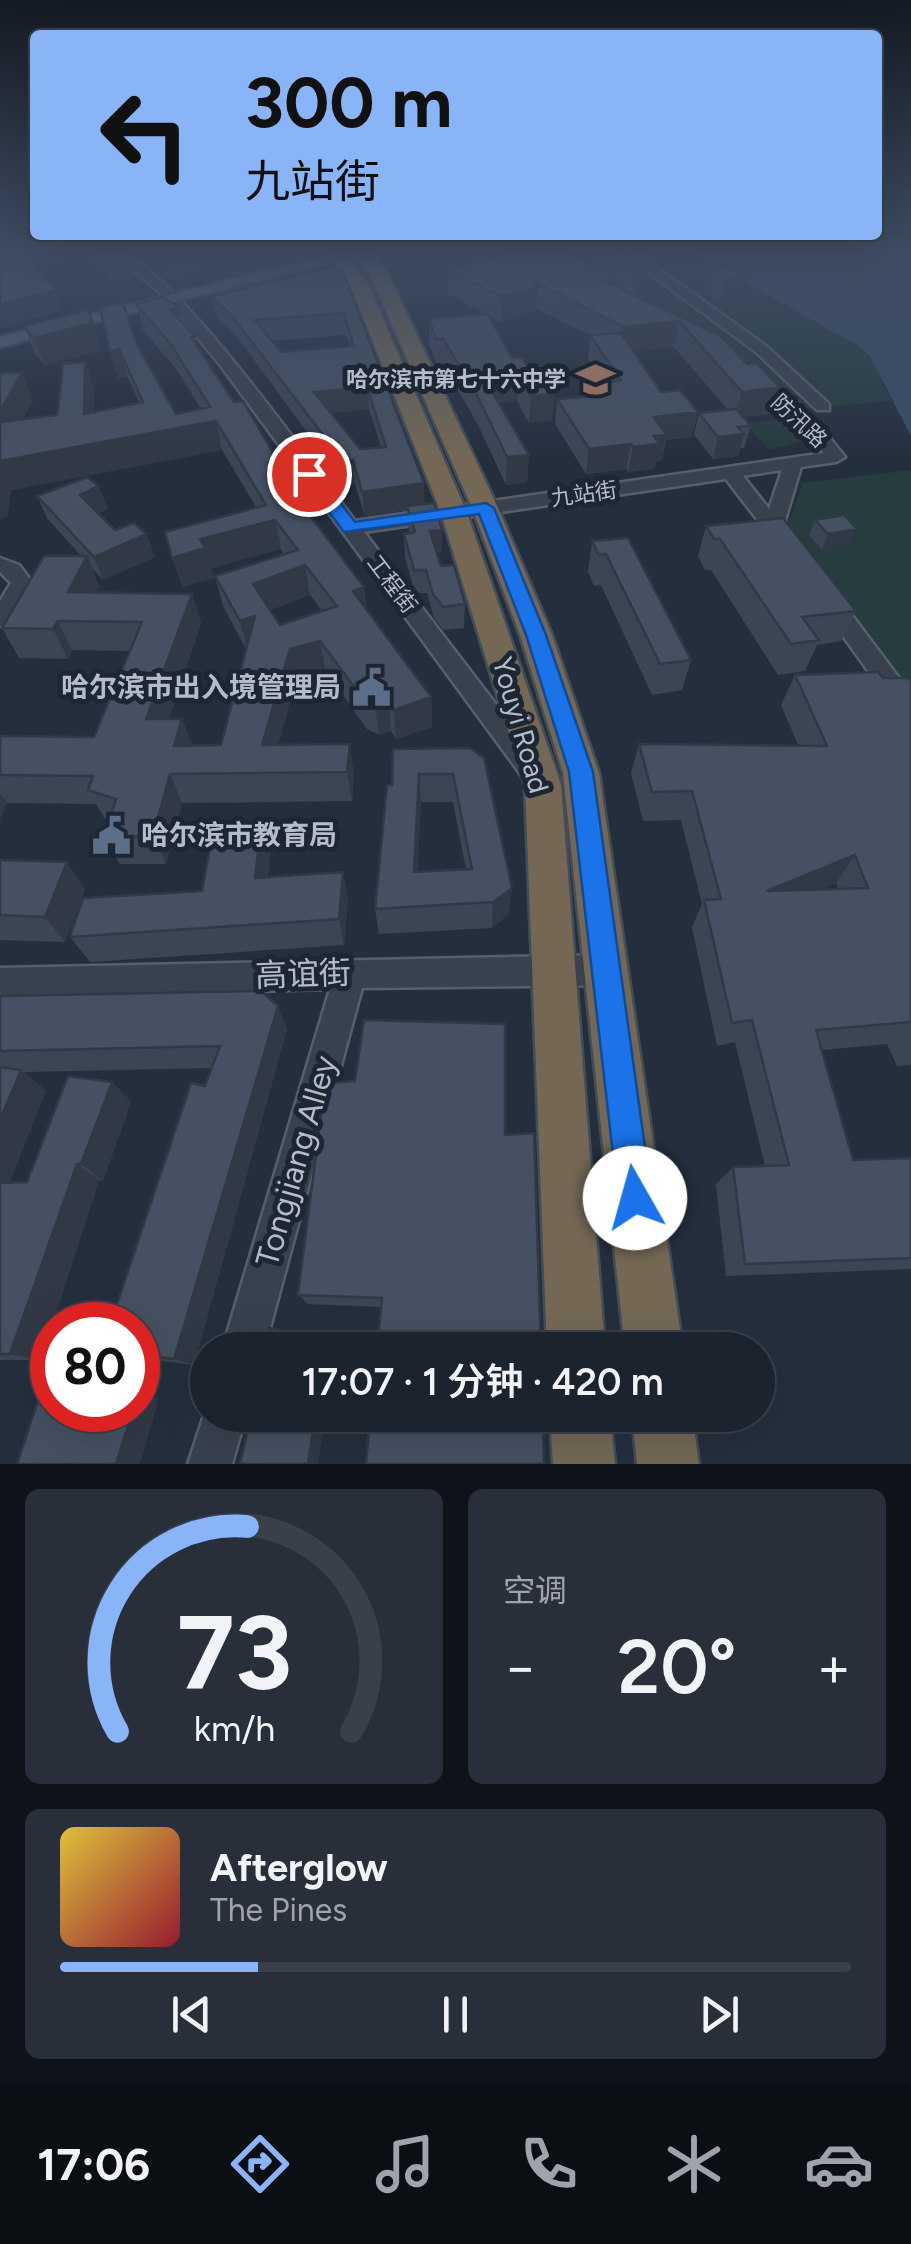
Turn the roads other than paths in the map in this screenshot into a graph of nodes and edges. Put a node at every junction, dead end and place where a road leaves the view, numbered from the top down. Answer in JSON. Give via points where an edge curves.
{"nodes":[{"id":1,"x":77,"y":320,"type":"edge"},
{"id":2,"x":190,"y":320,"type":"edge"},
{"id":3,"x":377,"y":320,"type":"edge"},
{"id":4,"x":722,"y":320,"type":"edge"},
{"id":5,"x":0,"y":342,"type":"edge"},
{"id":6,"x":738,"y":366,"type":"edge"},
{"id":7,"x":823,"y":407,"type":"dead end"},
{"id":8,"x":817,"y":460,"type":"joint"},
{"id":9,"x":793,"y":464,"type":"junction"},
{"id":10,"x":731,"y":473,"type":"junction"},
{"id":11,"x":470,"y":510,"type":"junction"},
{"id":12,"x":350,"y":528,"type":"junction"},
{"id":13,"x":773,"y":528,"type":"junction"},
{"id":14,"x":0,"y":564,"type":"edge"},
{"id":15,"x":0,"y":619,"type":"edge"},
{"id":16,"x":911,"y":712,"type":"edge"},
{"id":17,"x":543,"y":785,"type":"junction"},
{"id":18,"x":552,"y":969,"type":"junction"},
{"id":19,"x":607,"y":970,"type":"junction"},
{"id":20,"x":350,"y":973,"type":"junction"},
{"id":21,"x":0,"y":983,"type":"edge"},
{"id":22,"x":248,"y":1332,"type":"edge"},
{"id":23,"x":575,"y":1332,"type":"edge"},
{"id":24,"x":652,"y":1332,"type":"edge"},
{"id":25,"x":219,"y":1432,"type":"edge"},
{"id":26,"x":581,"y":1432,"type":"edge"},
{"id":27,"x":664,"y":1432,"type":"edge"},
{"id":28,"x":210,"y":1464,"type":"edge"},
{"id":29,"x":584,"y":1464,"type":"edge"},
{"id":30,"x":668,"y":1464,"type":"edge"}],
"edges":[{"from":1,"to":5,"type":"main road"},
{"from":2,"to":12,"type":"street","name":"工程街"},
{"from":3,"to":11,"type":"highway","name":"Youyi Road"},
{"from":4,"to":7,"type":"street"},
{"from":6,"to":8,"type":"street","name":"防汛路","via":[[836,458]]},
{"from":8,"to":9,"type":"street","name":"九站街"},
{"from":9,"to":10,"type":"street","name":"九站街"},
{"from":9,"to":13,"type":"street"},
{"from":10,"to":11,"type":"street","name":"九站街"},
{"from":10,"to":13,"type":"street"},
{"from":11,"to":12,"type":"street","name":"九站街"},
{"from":11,"to":17,"type":"highway","name":"Youyi Road"},
{"from":11,"to":19,"type":"highway","name":"Youyi Road","via":[[536,635],[581,772]]},
{"from":12,"to":17,"type":"street","name":"工程街"},
{"from":13,"to":16,"type":"street"},
{"from":14,"to":15,"type":"street","via":[[22,582]]},
{"from":17,"to":18,"type":"highway","name":"Youyi Road"},
{"from":18,"to":19,"type":"street","name":"高谊街"},
{"from":18,"to":20,"type":"street","name":"高谊街"},
{"from":18,"to":23,"type":"highway","name":"Youyi Road"},
{"from":19,"to":24,"type":"highway","name":"Youyi Road"},
{"from":20,"to":21,"type":"street","name":"高谊街"},
{"from":20,"to":22,"type":"street","name":"Tongjiang Alley"},
{"from":25,"to":28,"type":"street"},
{"from":26,"to":29,"type":"highway"},
{"from":27,"to":30,"type":"highway"}]}
